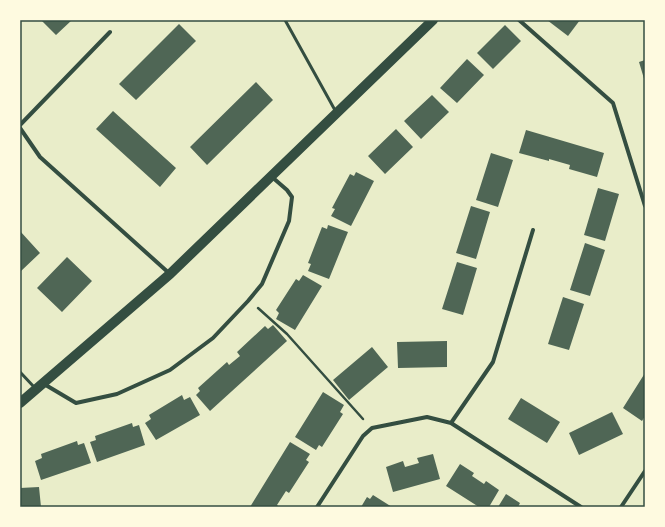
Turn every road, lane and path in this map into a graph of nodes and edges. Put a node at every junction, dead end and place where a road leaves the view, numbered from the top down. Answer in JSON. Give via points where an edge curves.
{"nodes":[{"id":1,"x":285,"y":20,"type":"edge"},
{"id":2,"x":433,"y":20,"type":"edge"},
{"id":3,"x":519,"y":20,"type":"edge"},
{"id":4,"x":110,"y":32,"type":"dead end"},
{"id":5,"x":337,"y":113,"type":"junction"},
{"id":6,"x":20,"y":125,"type":"edge"},
{"id":7,"x":20,"y":128,"type":"edge"},
{"id":8,"x":271,"y":176,"type":"junction"},
{"id":9,"x":645,"y":206,"type":"edge"},
{"id":10,"x":533,"y":230,"type":"dead end"},
{"id":11,"x":170,"y":274,"type":"junction"},
{"id":12,"x":248,"y":300,"type":"junction"},
{"id":13,"x":20,"y":372,"type":"edge"},
{"id":14,"x":40,"y":386,"type":"junction"},
{"id":15,"x":20,"y":403,"type":"edge"},
{"id":16,"x":451,"y":423,"type":"junction"},
{"id":17,"x":372,"y":428,"type":"junction"},
{"id":18,"x":645,"y":471,"type":"edge"},
{"id":19,"x":317,"y":507,"type":"edge"},
{"id":20,"x":581,"y":507,"type":"edge"},
{"id":21,"x":621,"y":507,"type":"edge"}],
"edges":[{"from":1,"to":5,"type":"lane"},
{"from":2,"to":5,"type":"main road"},
{"from":3,"to":9,"type":"street","via":[[614,103]]},
{"from":4,"to":6,"type":"street"},
{"from":5,"to":8,"type":"main road"},
{"from":7,"to":11,"type":"street","via":[[40,157]]},
{"from":8,"to":11,"type":"main road"},
{"from":8,"to":12,"type":"street","via":[[292,197],[289,221],[262,284]]},
{"from":10,"to":16,"type":"street","via":[[493,362]]},
{"from":11,"to":14,"type":"main road"},
{"from":12,"to":14,"type":"street","via":[[213,338],[170,370],[117,394],[76,403]]},
{"from":12,"to":17,"type":"path","via":[[287,334]]},
{"from":13,"to":14,"type":"lane"},
{"from":14,"to":15,"type":"main road"},
{"from":16,"to":17,"type":"street","via":[[428,417]]},
{"from":16,"to":20,"type":"street"},
{"from":17,"to":19,"type":"street","via":[[363,436]]},
{"from":18,"to":21,"type":"street"}]}
